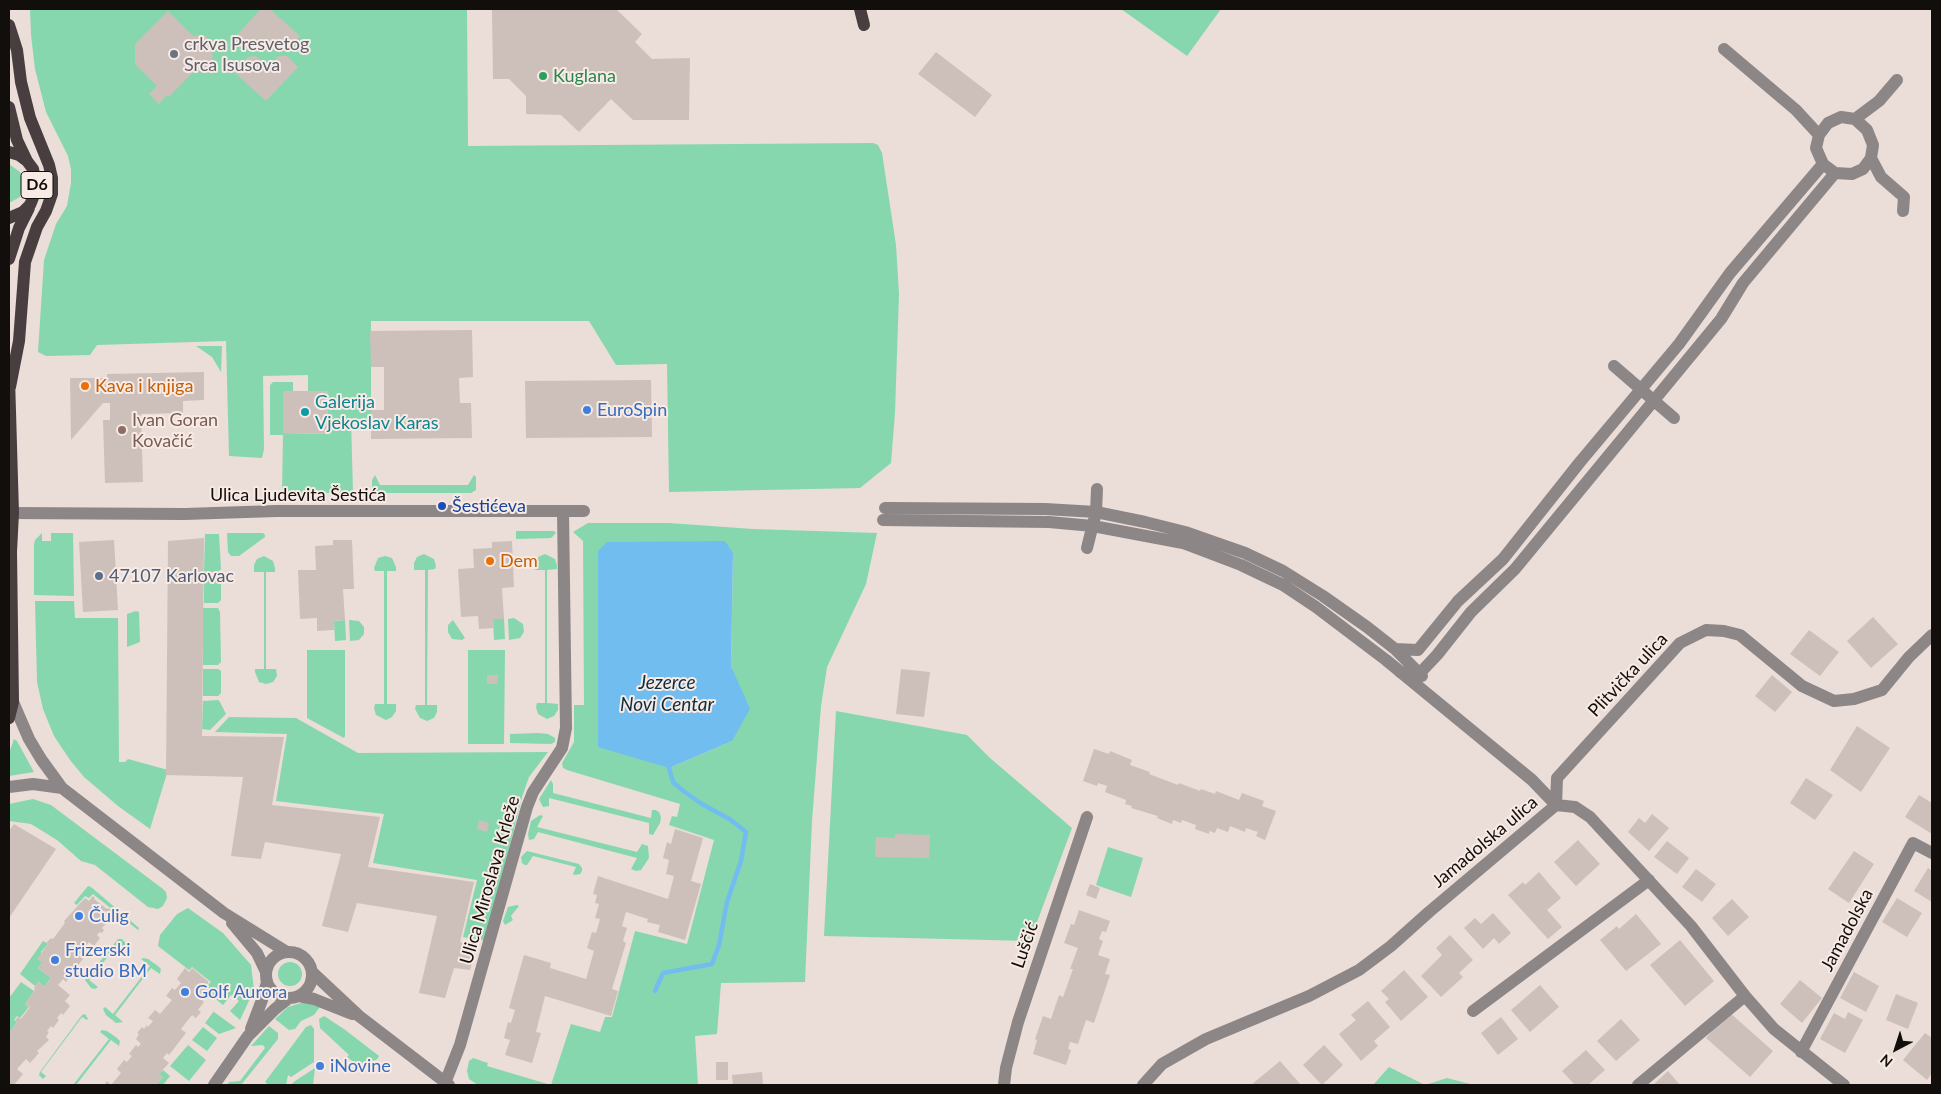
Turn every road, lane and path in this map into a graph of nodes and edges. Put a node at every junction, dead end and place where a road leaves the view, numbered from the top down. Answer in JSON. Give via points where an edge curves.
{"nodes":[{"id":1,"x":860,"y":9,"type":"edge"},
{"id":2,"x":9,"y":25,"type":"edge"},
{"id":3,"x":864,"y":25,"type":"dead end"},
{"id":4,"x":1724,"y":49,"type":"dead end"},
{"id":5,"x":1897,"y":80,"type":"dead end"},
{"id":6,"x":1880,"y":101,"type":"junction"},
{"id":7,"x":9,"y":107,"type":"edge"},
{"id":8,"x":1796,"y":110,"type":"junction"},
{"id":9,"x":1855,"y":119,"type":"junction"},
{"id":10,"x":1828,"y":124,"type":"junction"},
{"id":11,"x":1868,"y":130,"type":"junction"},
{"id":12,"x":1819,"y":135,"type":"junction"},
{"id":13,"x":9,"y":152,"type":"edge"},
{"id":14,"x":1871,"y":158,"type":"junction"},
{"id":15,"x":27,"y":161,"type":"junction"},
{"id":16,"x":1823,"y":164,"type":"junction"},
{"id":17,"x":1862,"y":169,"type":"junction"},
{"id":18,"x":1834,"y":172,"type":"junction"},
{"id":19,"x":1881,"y":177,"type":"junction"},
{"id":20,"x":30,"y":206,"type":"junction"},
{"id":21,"x":1903,"y":211,"type":"dead end"},
{"id":22,"x":9,"y":218,"type":"edge"},
{"id":23,"x":9,"y":259,"type":"edge"},
{"id":24,"x":1614,"y":366,"type":"dead end"},
{"id":25,"x":9,"y":382,"type":"edge"},
{"id":26,"x":1640,"y":388,"type":"junction"},
{"id":27,"x":1654,"y":400,"type":"junction"},
{"id":28,"x":1674,"y":418,"type":"dead end"},
{"id":29,"x":1097,"y":489,"type":"dead end"},
{"id":30,"x":563,"y":511,"type":"junction"},
{"id":31,"x":584,"y":511,"type":"dead end"},
{"id":32,"x":1096,"y":512,"type":"junction"},
{"id":33,"x":11,"y":513,"type":"edge"},
{"id":34,"x":1093,"y":526,"type":"junction"},
{"id":35,"x":1088,"y":548,"type":"dead end"},
{"id":36,"x":1932,"y":635,"type":"edge"},
{"id":37,"x":1395,"y":649,"type":"junction"},
{"id":38,"x":1418,"y":650,"type":"junction"},
{"id":39,"x":1400,"y":672,"type":"junction"},
{"id":40,"x":1420,"y":673,"type":"junction"},
{"id":41,"x":13,"y":702,"type":"junction"},
{"id":42,"x":1439,"y":703,"type":"junction"},
{"id":43,"x":9,"y":718,"type":"edge"},
{"id":44,"x":9,"y":787,"type":"edge"},
{"id":45,"x":62,"y":788,"type":"junction"},
{"id":46,"x":1556,"y":805,"type":"junction"},
{"id":47,"x":1087,"y":817,"type":"dead end"},
{"id":48,"x":1932,"y":853,"type":"edge"},
{"id":49,"x":1649,"y":880,"type":"junction"},
{"id":50,"x":224,"y":913,"type":"junction"},
{"id":51,"x":287,"y":952,"type":"junction"},
{"id":52,"x":312,"y":972,"type":"junction"},
{"id":53,"x":266,"y":977,"type":"junction"},
{"id":54,"x":1745,"y":996,"type":"junction"},
{"id":55,"x":294,"y":997,"type":"junction"},
{"id":56,"x":1473,"y":1011,"type":"dead end"},
{"id":57,"x":359,"y":1016,"type":"junction"},
{"id":58,"x":248,"y":1036,"type":"junction"},
{"id":59,"x":1801,"y":1052,"type":"junction"},
{"id":60,"x":447,"y":1084,"type":"edge"},
{"id":61,"x":214,"y":1085,"type":"edge"},
{"id":62,"x":1004,"y":1085,"type":"edge"},
{"id":63,"x":1143,"y":1085,"type":"edge"},
{"id":64,"x":1638,"y":1085,"type":"edge"},
{"id":65,"x":1844,"y":1085,"type":"edge"}],
"edges":[{"from":1,"to":3,"type":"main road"},
{"from":2,"to":25,"type":"main road","via":[[30,118],[49,164],[52,194],[36,227],[25,262],[19,341]]},
{"from":4,"to":8,"type":"street"},
{"from":5,"to":6,"type":"street"},
{"from":6,"to":9,"type":"street"},
{"from":6,"to":11,"type":"street"},
{"from":7,"to":15,"type":"main road","number":"D6"},
{"from":8,"to":10,"type":"street"},
{"from":8,"to":12,"type":"street"},
{"from":9,"to":10,"type":"street","via":[[1841,117]]},
{"from":9,"to":11,"type":"street"},
{"from":10,"to":12,"type":"street"},
{"from":11,"to":14,"type":"street","via":[[1873,145]]},
{"from":12,"to":16,"type":"street","via":[[1816,148]]},
{"from":13,"to":15,"type":"main road","number":"D6"},
{"from":14,"to":17,"type":"street"},
{"from":14,"to":19,"type":"street"},
{"from":15,"to":20,"type":"main road","number":"D6","via":[[33,169],[37,188]]},
{"from":16,"to":18,"type":"street"},
{"from":16,"to":26,"type":"street","via":[[1741,259],[1679,344]]},
{"from":17,"to":18,"type":"street","via":[[1852,174]]},
{"from":17,"to":19,"type":"street"},
{"from":18,"to":27,"type":"street","via":[[1743,283],[1721,319]]},
{"from":19,"to":21,"type":"street","via":[[1904,197]]},
{"from":20,"to":22,"type":"main road","number":"D6"},
{"from":20,"to":23,"type":"main road","number":"D6"},
{"from":24,"to":26,"type":"street"},
{"from":25,"to":33,"type":"main road"},
{"from":26,"to":27,"type":"street"},
{"from":26,"to":38,"type":"street","via":[[1502,559],[1458,601]]},
{"from":27,"to":28,"type":"street"},
{"from":27,"to":40,"type":"street","via":[[1515,568],[1470,612]]},
{"from":29,"to":32,"type":"street"},
{"from":30,"to":31,"type":"street","name":"Ulica Ljudevita Šestića"},
{"from":30,"to":33,"type":"street","name":"Ulica Ljudevita Šestića"},
{"from":30,"to":60,"type":"street","name":"Ulica Miroslava Krleže","via":[[566,728],[562,748],[527,807]]},
{"from":32,"to":34,"type":"street"},
{"from":32,"to":34,"type":"street","via":[[1045,509],[884,514]]},
{"from":32,"to":37,"type":"street","via":[[1185,532],[1245,553],[1324,596]]},
{"from":33,"to":41,"type":"main road"},
{"from":34,"to":35,"type":"street"},
{"from":34,"to":39,"type":"street","via":[[1183,543],[1241,565],[1283,585],[1316,607]]},
{"from":36,"to":46,"type":"street","name":"Plitvička ulica","via":[[1882,690],[1854,699],[1834,701],[1802,686],[1740,635],[1706,630],[1680,643],[1557,778]]},
{"from":37,"to":38,"type":"street"},
{"from":37,"to":40,"type":"street"},
{"from":38,"to":40,"type":"street"},
{"from":39,"to":40,"type":"street"},
{"from":39,"to":42,"type":"street"},
{"from":40,"to":42,"type":"street"},
{"from":41,"to":43,"type":"main road"},
{"from":41,"to":45,"type":"street","via":[[29,739]]},
{"from":42,"to":46,"type":"street","via":[[1532,780]]},
{"from":44,"to":45,"type":"street","via":[[34,784]]},
{"from":45,"to":50,"type":"street"},
{"from":46,"to":49,"type":"street","name":"Jamadolska ulica","via":[[1575,807],[1590,817]]},
{"from":46,"to":63,"type":"street","name":"Jamadolska ulica","via":[[1359,970],[1309,996],[1206,1039],[1162,1064]]},
{"from":47,"to":62,"type":"street","name":"Luščić","via":[[1018,1022]]},
{"from":48,"to":59,"type":"street","name":"Jamadolska","via":[[1913,843]]},
{"from":49,"to":54,"type":"street","name":"Jamadolska ulica","via":[[1691,926]]},
{"from":49,"to":56,"type":"street"},
{"from":50,"to":51,"type":"street"},
{"from":50,"to":53,"type":"street","via":[[257,953]]},
{"from":51,"to":52,"type":"street","via":[[301,955]]},
{"from":51,"to":53,"type":"street","via":[[273,958]]},
{"from":52,"to":55,"type":"street","via":[[309,986]]},
{"from":52,"to":57,"type":"street","name":"Ulica Miroslava Krleže"},
{"from":53,"to":55,"type":"street","via":[[276,994]]},
{"from":53,"to":58,"type":"street","via":[[262,1000]]},
{"from":54,"to":59,"type":"street","name":"Jamadolska ulica","via":[[1774,1029]]},
{"from":54,"to":64,"type":"street"},
{"from":55,"to":57,"type":"street","name":"Ulica Miroslava Krleže","via":[[320,1001]]},
{"from":55,"to":58,"type":"street","via":[[275,1009]]},
{"from":57,"to":60,"type":"street","name":"Ulica Miroslava Krleže"},
{"from":58,"to":61,"type":"street"},
{"from":59,"to":65,"type":"street","name":"Jamadolska ulica"}]}
